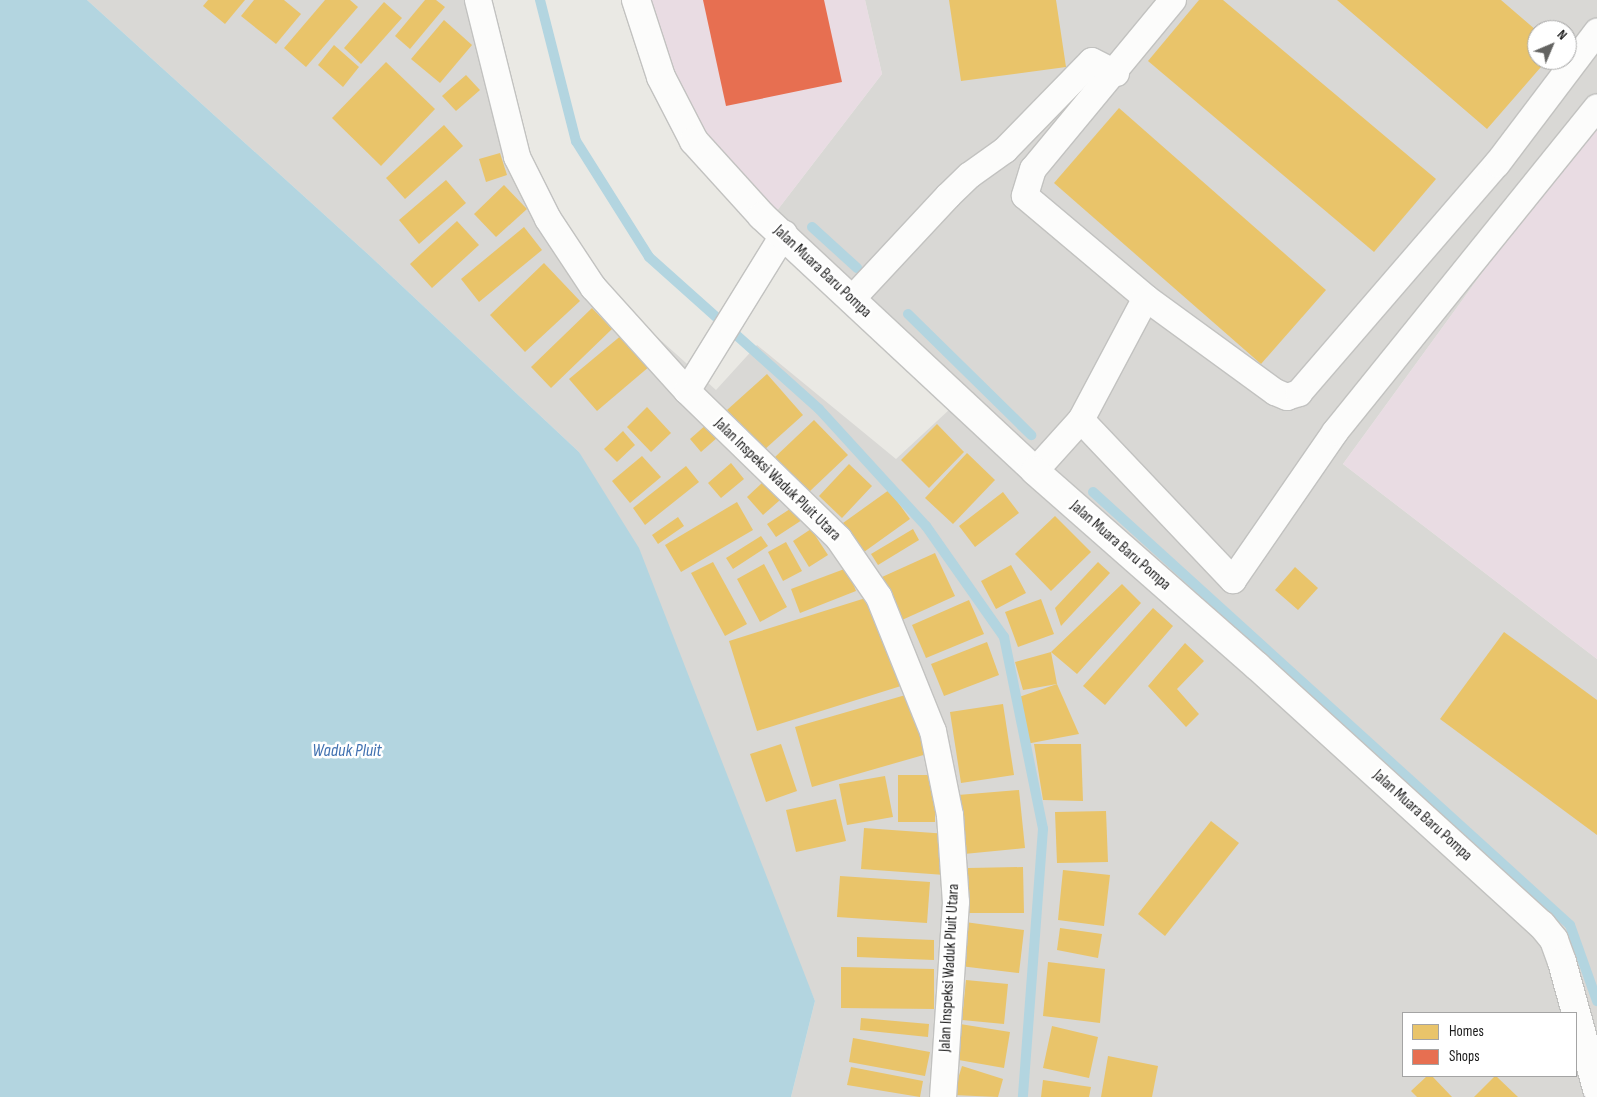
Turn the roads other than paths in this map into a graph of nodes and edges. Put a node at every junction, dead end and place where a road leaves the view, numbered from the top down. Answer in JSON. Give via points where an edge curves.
{"nodes":[{"id":1,"x":478,"y":0,"type":"edge"},
{"id":2,"x":636,"y":0,"type":"edge"},
{"id":3,"x":1173,"y":0,"type":"edge"},
{"id":4,"x":1594,"y":41,"type":"edge"},
{"id":5,"x":1116,"y":73,"type":"junction"},
{"id":6,"x":1597,"y":107,"type":"edge"},
{"id":7,"x":784,"y":234,"type":"junction"},
{"id":8,"x":1146,"y":298,"type":"junction"},
{"id":9,"x":852,"y":299,"type":"junction"},
{"id":10,"x":686,"y":391,"type":"junction"},
{"id":11,"x":1080,"y":420,"type":"junction"},
{"id":12,"x":1042,"y":463,"type":"junction"},
{"id":13,"x":1576,"y":1012,"type":"edge"},
{"id":14,"x":1577,"y":1016,"type":"edge"},
{"id":15,"x":1597,"y":1089,"type":"edge"},
{"id":16,"x":943,"y":1097,"type":"edge"}],
"edges":[{"from":1,"to":10,"type":"street","name":"Jalan Inspeksi Waduk Pluit Utara","via":[[517,157],[548,219],[593,287]]},
{"from":2,"to":7,"type":"street","name":"Jalan Muara Baru Pompa","via":[[661,77],[694,142],[762,216]]},
{"from":3,"to":5,"type":"street"},
{"from":4,"to":8,"type":"street","via":[[1497,164],[1299,393],[1287,396],[1275,392]]},
{"from":5,"to":8,"type":"street","via":[[1033,169],[1025,196]]},
{"from":5,"to":9,"type":"street","via":[[1092,61],[1005,150],[970,175],[948,196]]},
{"from":6,"to":11,"type":"street","via":[[1335,432],[1233,580]]},
{"from":7,"to":9,"type":"street","name":"Jalan Muara Baru Pompa"},
{"from":7,"to":10,"type":"street"},
{"from":8,"to":11,"type":"street"},
{"from":9,"to":12,"type":"street","name":"Jalan Muara Baru Pompa"},
{"from":10,"to":16,"type":"street","name":"Jalan Inspeksi Waduk Pluit Utara","via":[[839,539],[879,597],[934,731],[950,815],[956,902]]},
{"from":11,"to":12,"type":"street"},
{"from":12,"to":13,"type":"street","name":"Jalan Muara Baru Pompa","via":[[1257,666],[1542,925],[1554,940]]},
{"from":14,"to":15,"type":"street","name":"Jalan Muara Baru Pompa"}]}
